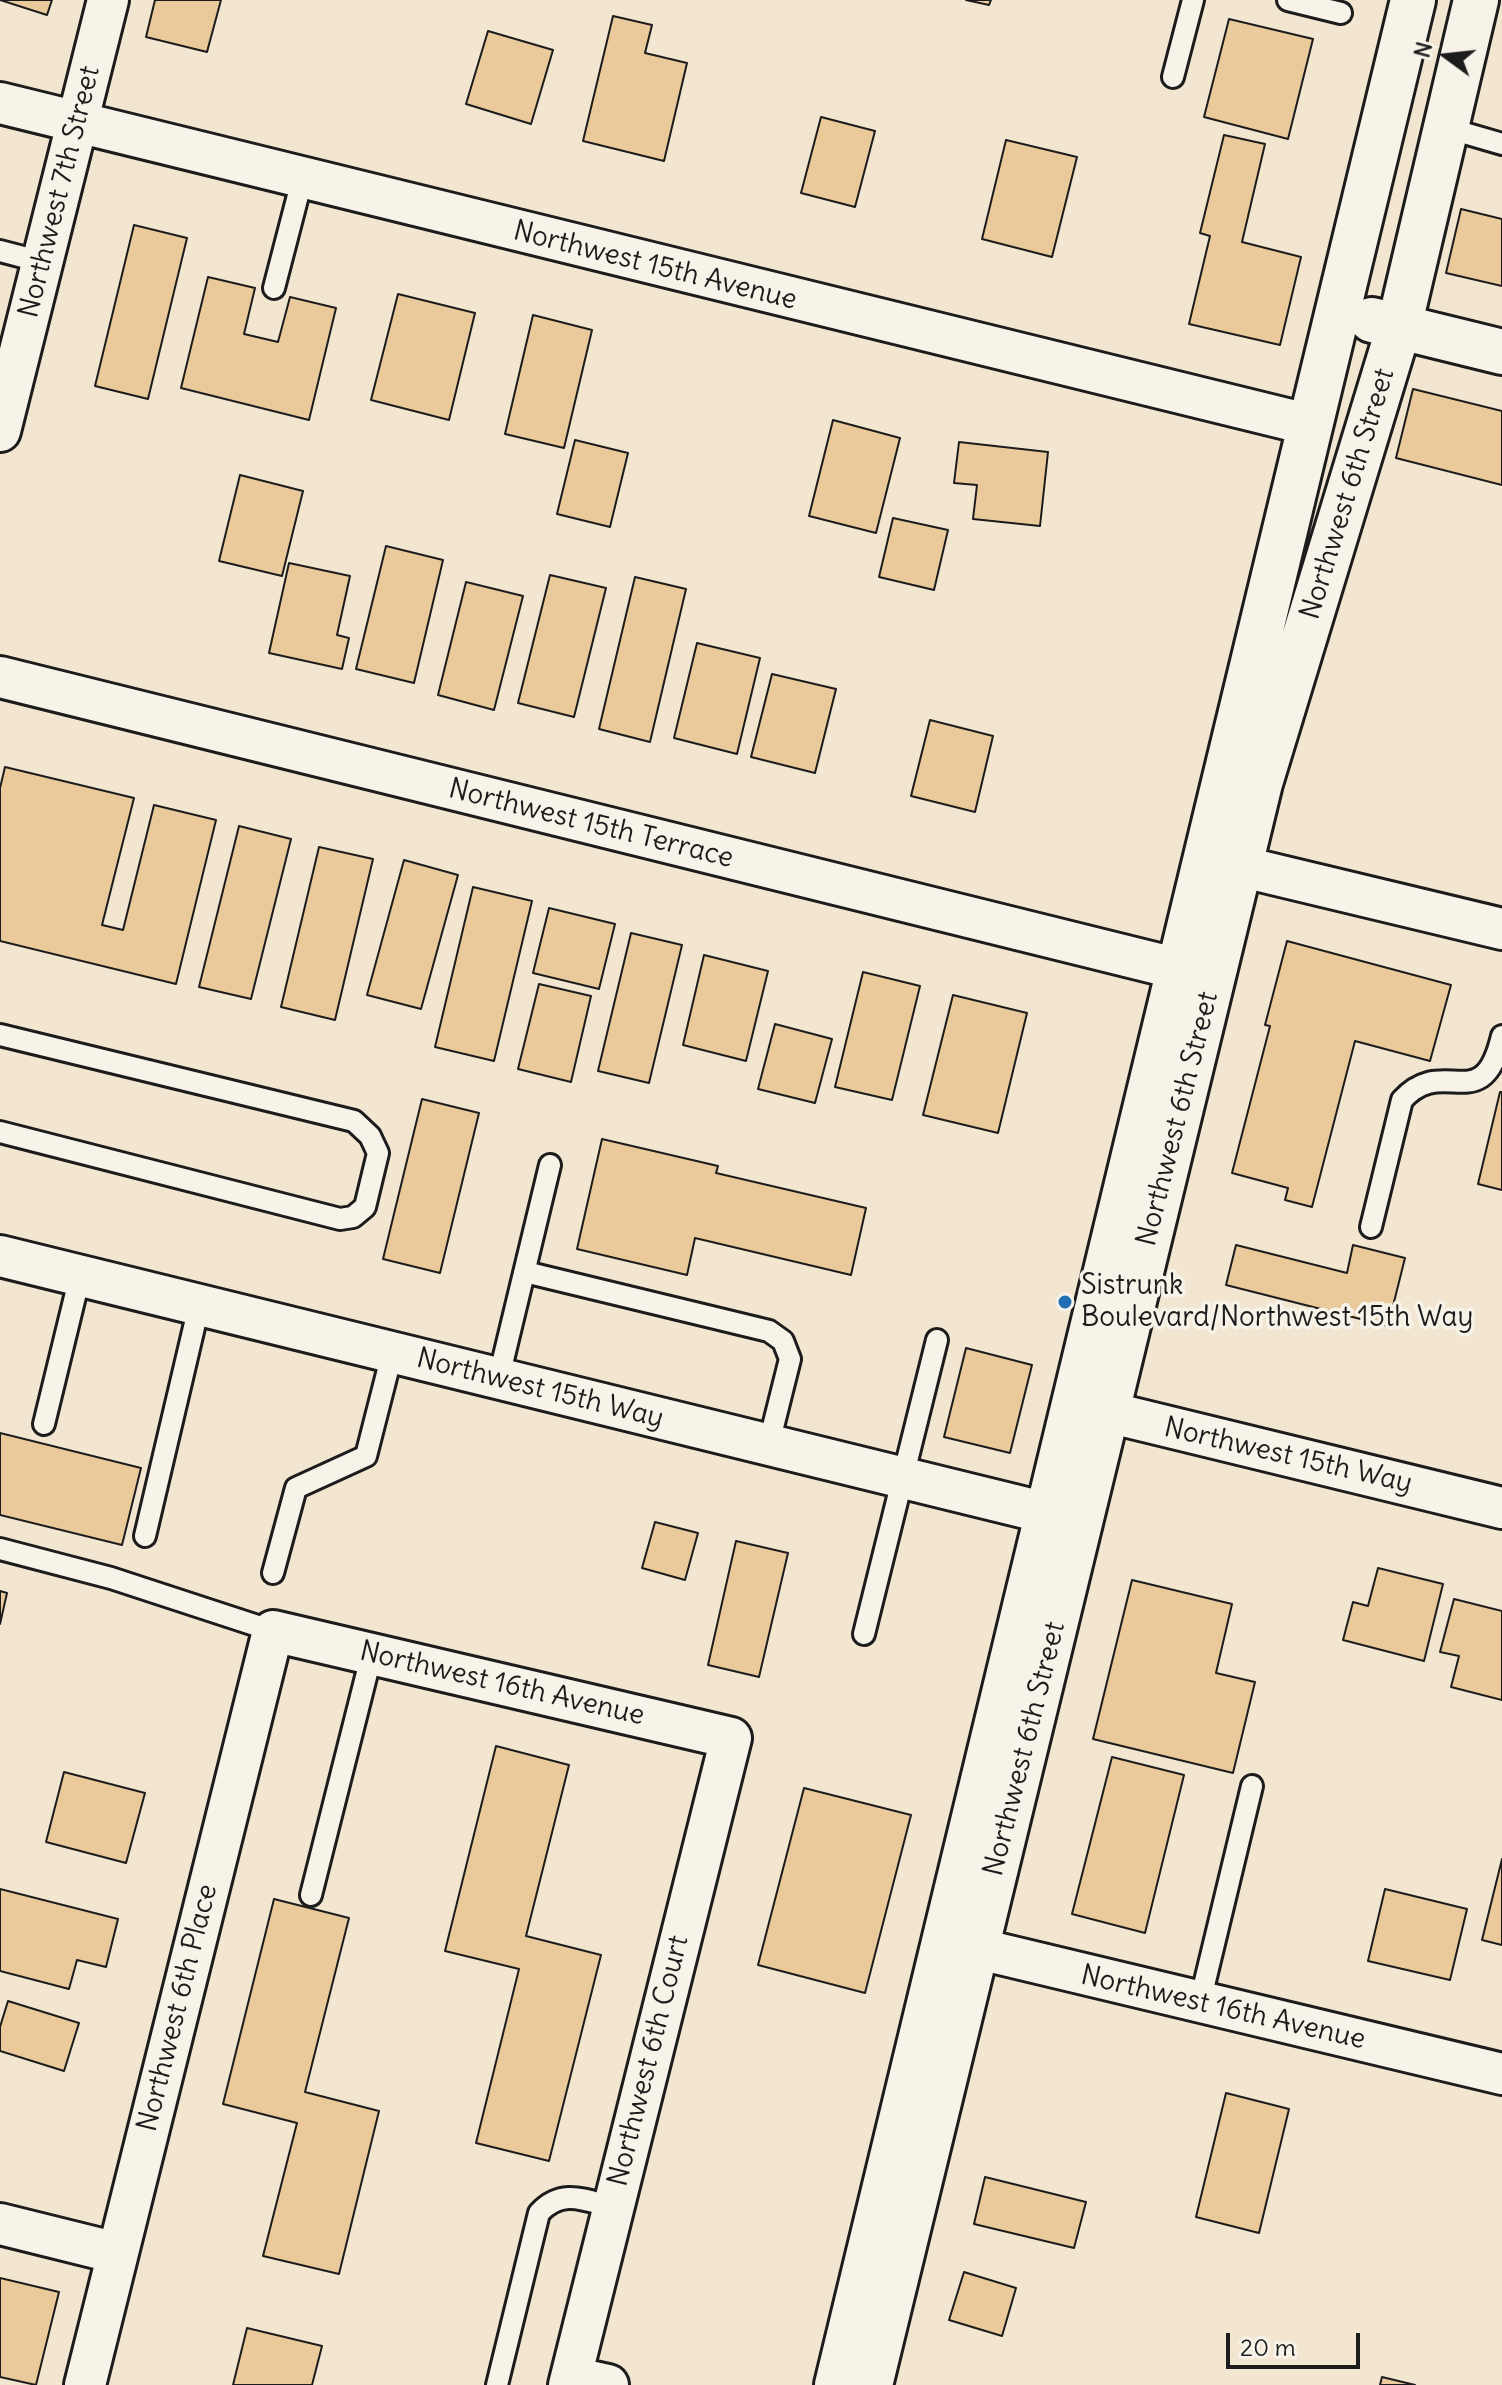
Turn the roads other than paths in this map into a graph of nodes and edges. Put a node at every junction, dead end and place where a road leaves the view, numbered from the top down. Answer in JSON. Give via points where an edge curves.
{"nodes":[{"id":1,"x":108,"y":0,"type":"edge"},
{"id":2,"x":1193,"y":0,"type":"edge"},
{"id":3,"x":1288,"y":0,"type":"edge"},
{"id":4,"x":1413,"y":0,"type":"edge"},
{"id":5,"x":1476,"y":0,"type":"edge"},
{"id":6,"x":1341,"y":13,"type":"dead end"},
{"id":7,"x":1173,"y":77,"type":"dead end"},
{"id":8,"x":0,"y":103,"type":"edge"},
{"id":9,"x":78,"y":122,"type":"junction"},
{"id":10,"x":1447,"y":128,"type":"junction"},
{"id":11,"x":1502,"y":144,"type":"edge"},
{"id":12,"x":302,"y":180,"type":"junction"},
{"id":13,"x":0,"y":251,"type":"edge"},
{"id":14,"x":42,"y":262,"type":"junction"},
{"id":15,"x":274,"y":288,"type":"dead end"},
{"id":16,"x":1338,"y":312,"type":"junction"},
{"id":17,"x":1399,"y":327,"type":"junction"},
{"id":18,"x":1502,"y":352,"type":"edge"},
{"id":19,"x":1311,"y":425,"type":"junction"},
{"id":20,"x":0,"y":431,"type":"edge"},
{"id":21,"x":0,"y":677,"type":"edge"},
{"id":22,"x":1224,"y":862,"type":"junction"},
{"id":23,"x":1502,"y":929,"type":"edge"},
{"id":24,"x":1197,"y":974,"type":"junction"},
{"id":25,"x":0,"y":1035,"type":"edge"},
{"id":26,"x":1502,"y":1036,"type":"edge"},
{"id":27,"x":0,"y":1132,"type":"edge"},
{"id":28,"x":550,"y":1165,"type":"dead end"},
{"id":29,"x":1371,"y":1227,"type":"dead end"},
{"id":30,"x":0,"y":1256,"type":"edge"},
{"id":31,"x":525,"y":1272,"type":"junction"},
{"id":32,"x":80,"y":1276,"type":"junction"},
{"id":33,"x":199,"y":1306,"type":"junction"},
{"id":34,"x":937,"y":1340,"type":"dead end"},
{"id":35,"x":392,"y":1354,"type":"junction"},
{"id":36,"x":498,"y":1381,"type":"junction"},
{"id":37,"x":1090,"y":1408,"type":"junction"},
{"id":38,"x":44,"y":1424,"type":"dead end"},
{"id":39,"x":769,"y":1443,"type":"junction"},
{"id":40,"x":903,"y":1477,"type":"junction"},
{"id":41,"x":1502,"y":1508,"type":"edge"},
{"id":42,"x":1064,"y":1517,"type":"junction"},
{"id":43,"x":145,"y":1536,"type":"dead end"},
{"id":44,"x":0,"y":1549,"type":"edge"},
{"id":45,"x":273,"y":1573,"type":"dead end"},
{"id":46,"x":273,"y":1631,"type":"junction"},
{"id":47,"x":864,"y":1634,"type":"dead end"},
{"id":48,"x":372,"y":1653,"type":"junction"},
{"id":49,"x":731,"y":1738,"type":"joint"},
{"id":50,"x":1252,"y":1786,"type":"dead end"},
{"id":51,"x":311,"y":1895,"type":"dead end"},
{"id":52,"x":961,"y":1945,"type":"junction"},
{"id":53,"x":1200,"y":2002,"type":"junction"},
{"id":54,"x":1502,"y":2074,"type":"edge"},
{"id":55,"x":612,"y":2207,"type":"junction"},
{"id":56,"x":0,"y":2224,"type":"edge"},
{"id":57,"x":117,"y":2253,"type":"junction"},
{"id":58,"x":582,"y":2382,"type":"edge"},
{"id":59,"x":85,"y":2385,"type":"edge"},
{"id":60,"x":497,"y":2385,"type":"edge"},
{"id":61,"x":837,"y":2385,"type":"edge"},
{"id":62,"x":870,"y":2385,"type":"edge"}],
"edges":[{"from":1,"to":9,"type":"street","name":"Northwest 7th Street"},
{"from":2,"to":7,"type":"lane"},
{"from":3,"to":6,"type":"lane"},
{"from":4,"to":16,"type":"street","name":"Northwest 6th Street"},
{"from":5,"to":10,"type":"street","name":"Northwest 6th Street"},
{"from":8,"to":9,"type":"street","name":"Northwest 15th Avenue"},
{"from":9,"to":12,"type":"street","name":"Northwest 15th Avenue"},
{"from":9,"to":14,"type":"street","name":"Northwest 7th Street"},
{"from":10,"to":11,"type":"lane"},
{"from":10,"to":17,"type":"street","name":"Northwest 6th Street"},
{"from":12,"to":15,"type":"lane"},
{"from":12,"to":19,"type":"street","name":"Northwest 15th Avenue"},
{"from":13,"to":14,"type":"lane"},
{"from":14,"to":20,"type":"street","name":"Northwest 7th Street"},
{"from":16,"to":17,"type":"street"},
{"from":16,"to":19,"type":"street","name":"Northwest 6th Street"},
{"from":17,"to":18,"type":"street"},
{"from":17,"to":22,"type":"street","name":"Northwest 6th Street","via":[[1260,783]]},
{"from":19,"to":22,"type":"street","name":"Northwest 6th Street"},
{"from":21,"to":24,"type":"street","name":"Northwest 15th Terrace"},
{"from":22,"to":23,"type":"street"},
{"from":22,"to":24,"type":"street","name":"Northwest 6th Street"},
{"from":24,"to":37,"type":"street","name":"Northwest 6th Street"},
{"from":25,"to":27,"type":"lane","via":[[354,1121],[378,1153],[365,1207],[340,1219]]},
{"from":26,"to":29,"type":"lane","via":[[1495,1066],[1482,1078],[1433,1081],[1413,1087],[1402,1100]]},
{"from":28,"to":31,"type":"lane"},
{"from":30,"to":32,"type":"street","name":"Northwest 15th Way"},
{"from":31,"to":36,"type":"lane"},
{"from":31,"to":39,"type":"lane","via":[[769,1331],[783,1341],[790,1359]]},
{"from":32,"to":33,"type":"street","name":"Northwest 15th Way"},
{"from":32,"to":38,"type":"lane"},
{"from":33,"to":35,"type":"street","name":"Northwest 15th Way"},
{"from":33,"to":43,"type":"lane"},
{"from":34,"to":40,"type":"lane"},
{"from":35,"to":36,"type":"street","name":"Northwest 15th Way"},
{"from":35,"to":45,"type":"lane","via":[[366,1456],[296,1488]]},
{"from":36,"to":39,"type":"street","name":"Northwest 15th Way"},
{"from":37,"to":41,"type":"street","name":"Northwest 15th Way"},
{"from":37,"to":42,"type":"street","name":"Northwest 6th Street"},
{"from":39,"to":40,"type":"street","name":"Northwest 15th Way"},
{"from":40,"to":42,"type":"street","name":"Northwest 15th Way"},
{"from":40,"to":47,"type":"lane"},
{"from":42,"to":52,"type":"street","name":"Northwest 6th Street"},
{"from":44,"to":46,"type":"lane","via":[[111,1578]]},
{"from":46,"to":48,"type":"street","name":"Northwest 16th Avenue"},
{"from":46,"to":57,"type":"street","name":"Northwest 6th Place"},
{"from":48,"to":49,"type":"street","name":"Northwest 16th Avenue"},
{"from":48,"to":51,"type":"lane"},
{"from":49,"to":55,"type":"street","name":"Northwest 6th Court"},
{"from":50,"to":53,"type":"lane"},
{"from":52,"to":53,"type":"street","name":"Northwest 16th Avenue"},
{"from":52,"to":61,"type":"street","name":"Northwest 6th Street"},
{"from":52,"to":62,"type":"street","name":"Northwest 6th Street"},
{"from":53,"to":54,"type":"street","name":"Northwest 16th Avenue"},
{"from":55,"to":58,"type":"street","name":"Northwest 6th Court"},
{"from":55,"to":60,"type":"lane","via":[[567,2195],[539,2213]]},
{"from":56,"to":57,"type":"street"},
{"from":57,"to":59,"type":"street","name":"Northwest 6th Place"}]}
